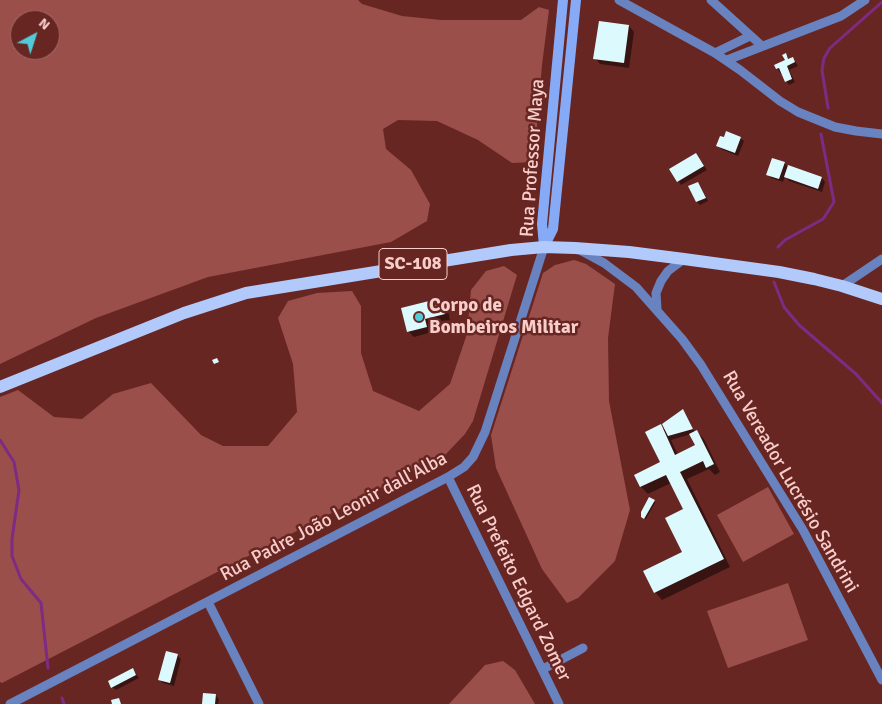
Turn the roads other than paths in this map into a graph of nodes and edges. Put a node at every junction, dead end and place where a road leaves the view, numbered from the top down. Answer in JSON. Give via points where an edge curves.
{"nodes":[{"id":1,"x":563,"y":0,"type":"edge"},
{"id":2,"x":576,"y":0,"type":"edge"},
{"id":3,"x":619,"y":0,"type":"edge"},
{"id":4,"x":865,"y":0,"type":"edge"},
{"id":5,"x":717,"y":2,"type":"edge"},
{"id":6,"x":750,"y":36,"type":"junction"},
{"id":7,"x":762,"y":46,"type":"junction"},
{"id":8,"x":715,"y":53,"type":"junction"},
{"id":9,"x":727,"y":60,"type":"junction"},
{"id":10,"x":882,"y":134,"type":"edge"},
{"id":11,"x":544,"y":247,"type":"junction"},
{"id":12,"x":575,"y":248,"type":"junction"},
{"id":13,"x":684,"y":259,"type":"junction"},
{"id":14,"x":882,"y":259,"type":"edge"},
{"id":15,"x":842,"y":286,"type":"junction"},
{"id":16,"x":882,"y":299,"type":"edge"},
{"id":17,"x":657,"y":309,"type":"junction"},
{"id":18,"x":0,"y":387,"type":"edge"},
{"id":19,"x":448,"y":477,"type":"junction"},
{"id":20,"x":208,"y":602,"type":"junction"},
{"id":21,"x":583,"y":648,"type":"dead end"},
{"id":22,"x":543,"y":669,"type":"junction"},
{"id":23,"x":882,"y":680,"type":"edge"},
{"id":24,"x":10,"y":704,"type":"edge"},
{"id":25,"x":259,"y":704,"type":"edge"},
{"id":26,"x":559,"y":704,"type":"edge"}],
"edges":[{"from":1,"to":11,"type":"main road","name":"Rua Professor Maya","via":[[542,224]]},
{"from":2,"to":11,"type":"main road","name":"Rua Professor Maya","via":[[553,229]]},
{"from":3,"to":8,"type":"street"},
{"from":4,"to":7,"type":"street","via":[[841,16]]},
{"from":5,"to":6,"type":"street"},
{"from":6,"to":7,"type":"street"},
{"from":6,"to":8,"type":"street"},
{"from":7,"to":9,"type":"street"},
{"from":8,"to":9,"type":"street"},
{"from":9,"to":10,"type":"street","via":[[798,112],[835,127]]},
{"from":11,"to":12,"type":"main road","number":"SC-108"},
{"from":11,"to":18,"type":"main road","number":"SC-108","via":[[483,253],[246,293],[184,313]]},
{"from":11,"to":19,"type":"street","name":"Rua Padre João Leonir dall'Alba","via":[[485,432],[464,467]]},
{"from":12,"to":13,"type":"main road","number":"SC-108"},
{"from":12,"to":17,"type":"street","name":"Rua Vereador Lucrésio Sandrini","via":[[622,276]]},
{"from":13,"to":15,"type":"main road","number":"SC-108","via":[[779,272]]},
{"from":13,"to":17,"type":"street","via":[[661,281],[656,293]]},
{"from":14,"to":15,"type":"street"},
{"from":15,"to":16,"type":"main road","number":"SC-108"},
{"from":17,"to":23,"type":"street","name":"Rua Vereador Lucrésio Sandrini","via":[[717,389],[803,530]]},
{"from":19,"to":20,"type":"street","name":"Rua Padre João Leonir dall'Alba"},
{"from":19,"to":22,"type":"street","name":"Rua Prefeito Edgard Zomer"},
{"from":20,"to":24,"type":"street","name":"Rua Padre João Leonir dall'Alba"},
{"from":20,"to":25,"type":"street"},
{"from":21,"to":22,"type":"street"},
{"from":22,"to":26,"type":"street","name":"Rua Prefeito Edgard Zomer"}]}
